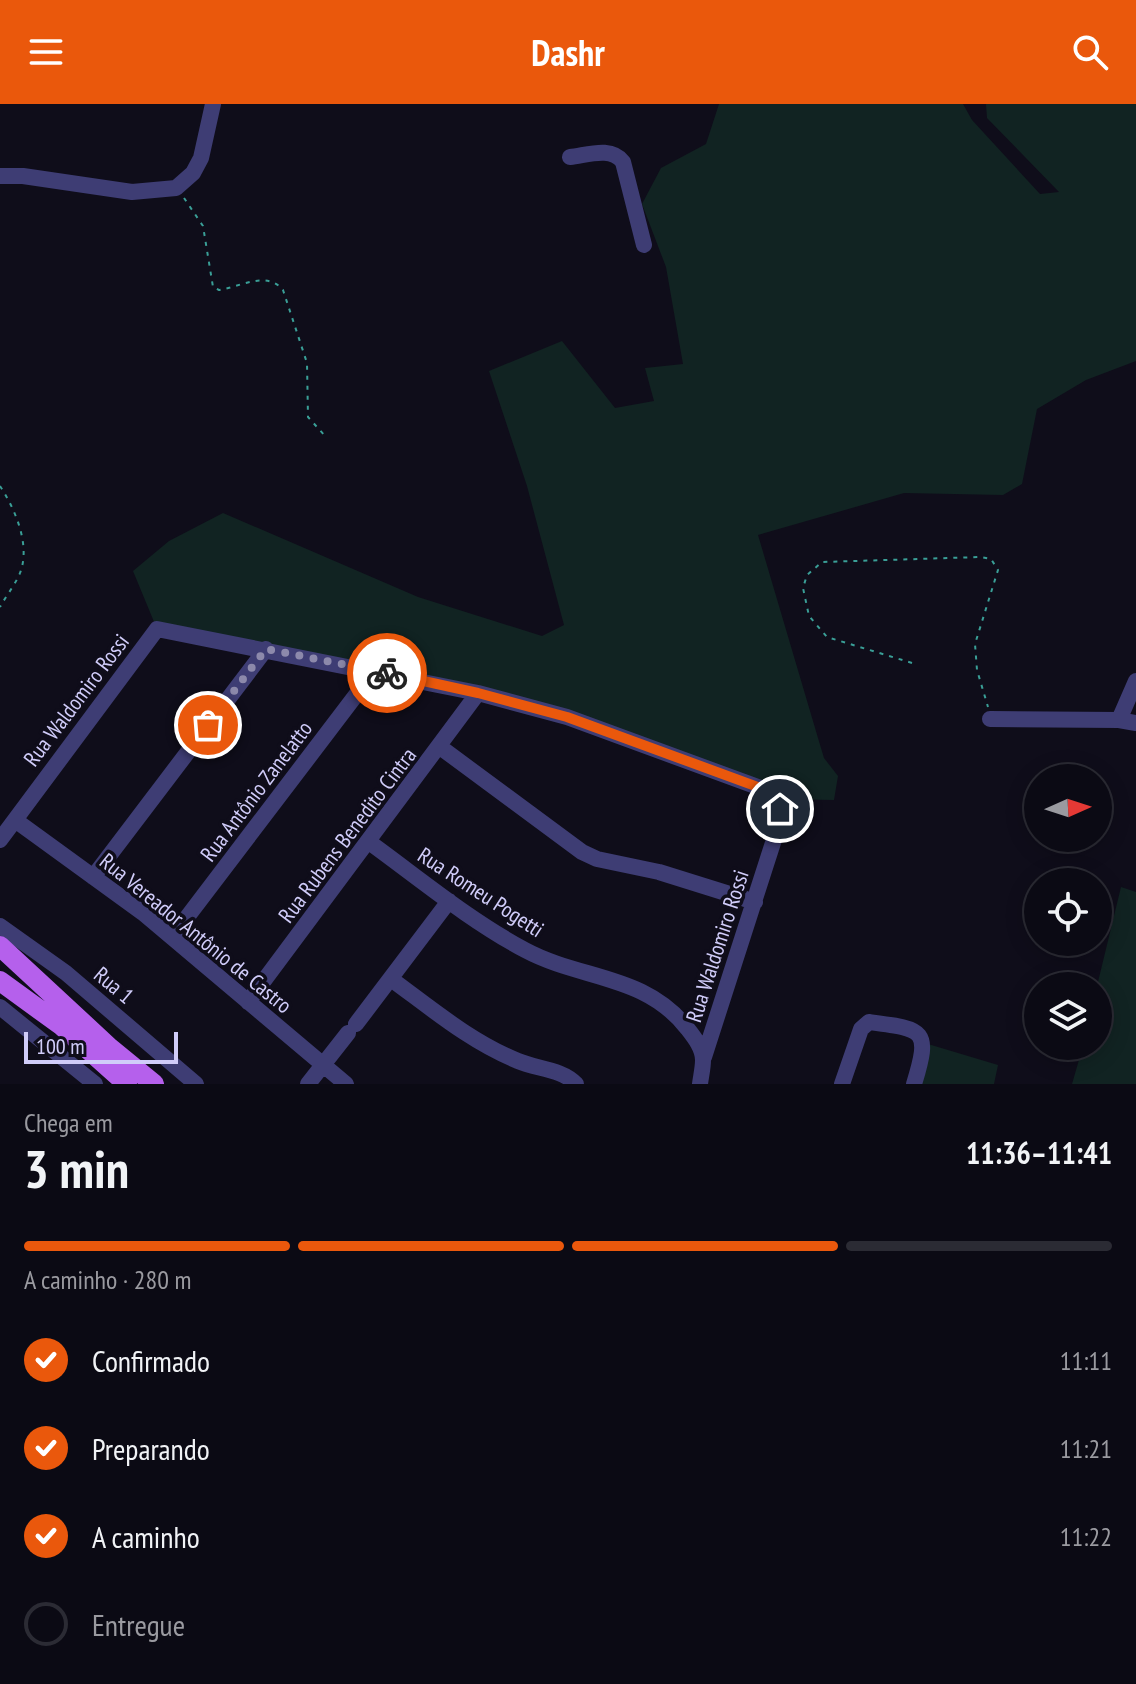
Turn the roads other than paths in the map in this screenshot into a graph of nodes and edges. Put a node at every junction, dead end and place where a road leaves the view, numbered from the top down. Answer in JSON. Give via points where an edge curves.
{"nodes":[{"id":1,"x":213,"y":104,"type":"edge"},
{"id":2,"x":570,"y":157,"type":"dead end"},
{"id":3,"x":0,"y":176,"type":"edge"},
{"id":4,"x":644,"y":245,"type":"dead end"},
{"id":5,"x":266,"y":649,"type":"junction"},
{"id":6,"x":375,"y":670,"type":"junction"},
{"id":7,"x":1136,"y":681,"type":"edge"},
{"id":8,"x":478,"y":693,"type":"junction"},
{"id":9,"x":990,"y":719,"type":"road end"},
{"id":10,"x":1128,"y":722,"type":"edge"},
{"id":11,"x":440,"y":747,"type":"junction"},
{"id":12,"x":15,"y":820,"type":"junction"},
{"id":13,"x":0,"y":840,"type":"edge"},
{"id":14,"x":369,"y":842,"type":"junction"},
{"id":15,"x":93,"y":877,"type":"junction"},
{"id":16,"x":449,"y":901,"type":"junction"},
{"id":17,"x":755,"y":902,"type":"junction"},
{"id":18,"x":0,"y":926,"type":"edge"},
{"id":19,"x":172,"y":937,"type":"junction"},
{"id":20,"x":0,"y":946,"type":"edge"},
{"id":21,"x":391,"y":979,"type":"junction"},
{"id":22,"x":0,"y":981,"type":"edge"},
{"id":23,"x":248,"y":1002,"type":"junction"},
{"id":24,"x":0,"y":1007,"type":"edge"},
{"id":25,"x":704,"y":1057,"type":"junction"},
{"id":26,"x":323,"y":1063,"type":"junction"},
{"id":27,"x":74,"y":1066,"type":"junction"},
{"id":28,"x":82,"y":1084,"type":"edge"},
{"id":29,"x":95,"y":1084,"type":"edge"},
{"id":30,"x":127,"y":1084,"type":"edge"},
{"id":31,"x":154,"y":1084,"type":"edge"},
{"id":32,"x":196,"y":1084,"type":"edge"},
{"id":33,"x":308,"y":1084,"type":"edge"},
{"id":34,"x":346,"y":1084,"type":"edge"},
{"id":35,"x":576,"y":1084,"type":"edge"},
{"id":36,"x":700,"y":1084,"type":"edge"},
{"id":37,"x":842,"y":1084,"type":"edge"},
{"id":38,"x":914,"y":1084,"type":"edge"}],
"edges":[{"from":1,"to":3,"type":"street","via":[[201,158],[176,188],[132,192]]},
{"from":2,"to":4,"type":"street","via":[[617,154]]},
{"from":5,"to":6,"type":"street","name":"Rua Waldomiro Rossi"},
{"from":5,"to":12,"type":"street","name":"Rua Waldomiro Rossi","via":[[157,629]]},
{"from":5,"to":15,"type":"street"},
{"from":6,"to":8,"type":"street","name":"Rua Waldomiro Rossi"},
{"from":6,"to":19,"type":"street","name":"Rua Antônio Zanelatto"},
{"from":7,"to":10,"type":"street"},
{"from":8,"to":11,"type":"street","name":"Rua Rubens Benedito Cintra"},
{"from":8,"to":17,"type":"street","name":"Rua Waldomiro Rossi","via":[[567,717],[766,790],[776,799],[780,821]]},
{"from":9,"to":10,"type":"street"},
{"from":11,"to":14,"type":"street","name":"Rua Rubens Benedito Cintra"},
{"from":11,"to":17,"type":"street","via":[[582,852]]},
{"from":12,"to":13,"type":"street","name":"Rua Waldomiro Rossi"},
{"from":12,"to":15,"type":"street","name":"Rua Vereador Antônio de Castro"},
{"from":14,"to":16,"type":"street","name":"Rua Romeu Pogetti"},
{"from":14,"to":23,"type":"street","name":"Rua Rubens Benedito Cintra"},
{"from":15,"to":19,"type":"street","name":"Rua Vereador Antônio de Castro"},
{"from":16,"to":21,"type":"street"},
{"from":16,"to":25,"type":"street","name":"Rua Romeu Pogetti","via":[[535,955],[657,998],[684,1024]]},
{"from":17,"to":25,"type":"street","name":"Rua Waldomiro Rossi"},
{"from":18,"to":32,"type":"street","name":"Rua 1","via":[[66,973]]},
{"from":19,"to":23,"type":"street","name":"Rua Vereador Antônio de Castro"},
{"from":20,"to":31,"type":"main road"},
{"from":21,"to":26,"type":"street"},
{"from":21,"to":35,"type":"street","via":[[483,1044],[518,1062],[563,1074]]},
{"from":22,"to":30,"type":"main road","via":[[62,1026]]},
{"from":23,"to":26,"type":"street","name":"Rua Vereador Antônio de Castro"},
{"from":24,"to":27,"type":"street"},
{"from":25,"to":36,"type":"street"},
{"from":26,"to":33,"type":"street"},
{"from":26,"to":34,"type":"street","name":"Rua Vereador Antônio de Castro"},
{"from":27,"to":28,"type":"street"},
{"from":27,"to":29,"type":"street"},
{"from":37,"to":38,"type":"street","via":[[861,1029],[869,1022],[922,1036]]}]}
